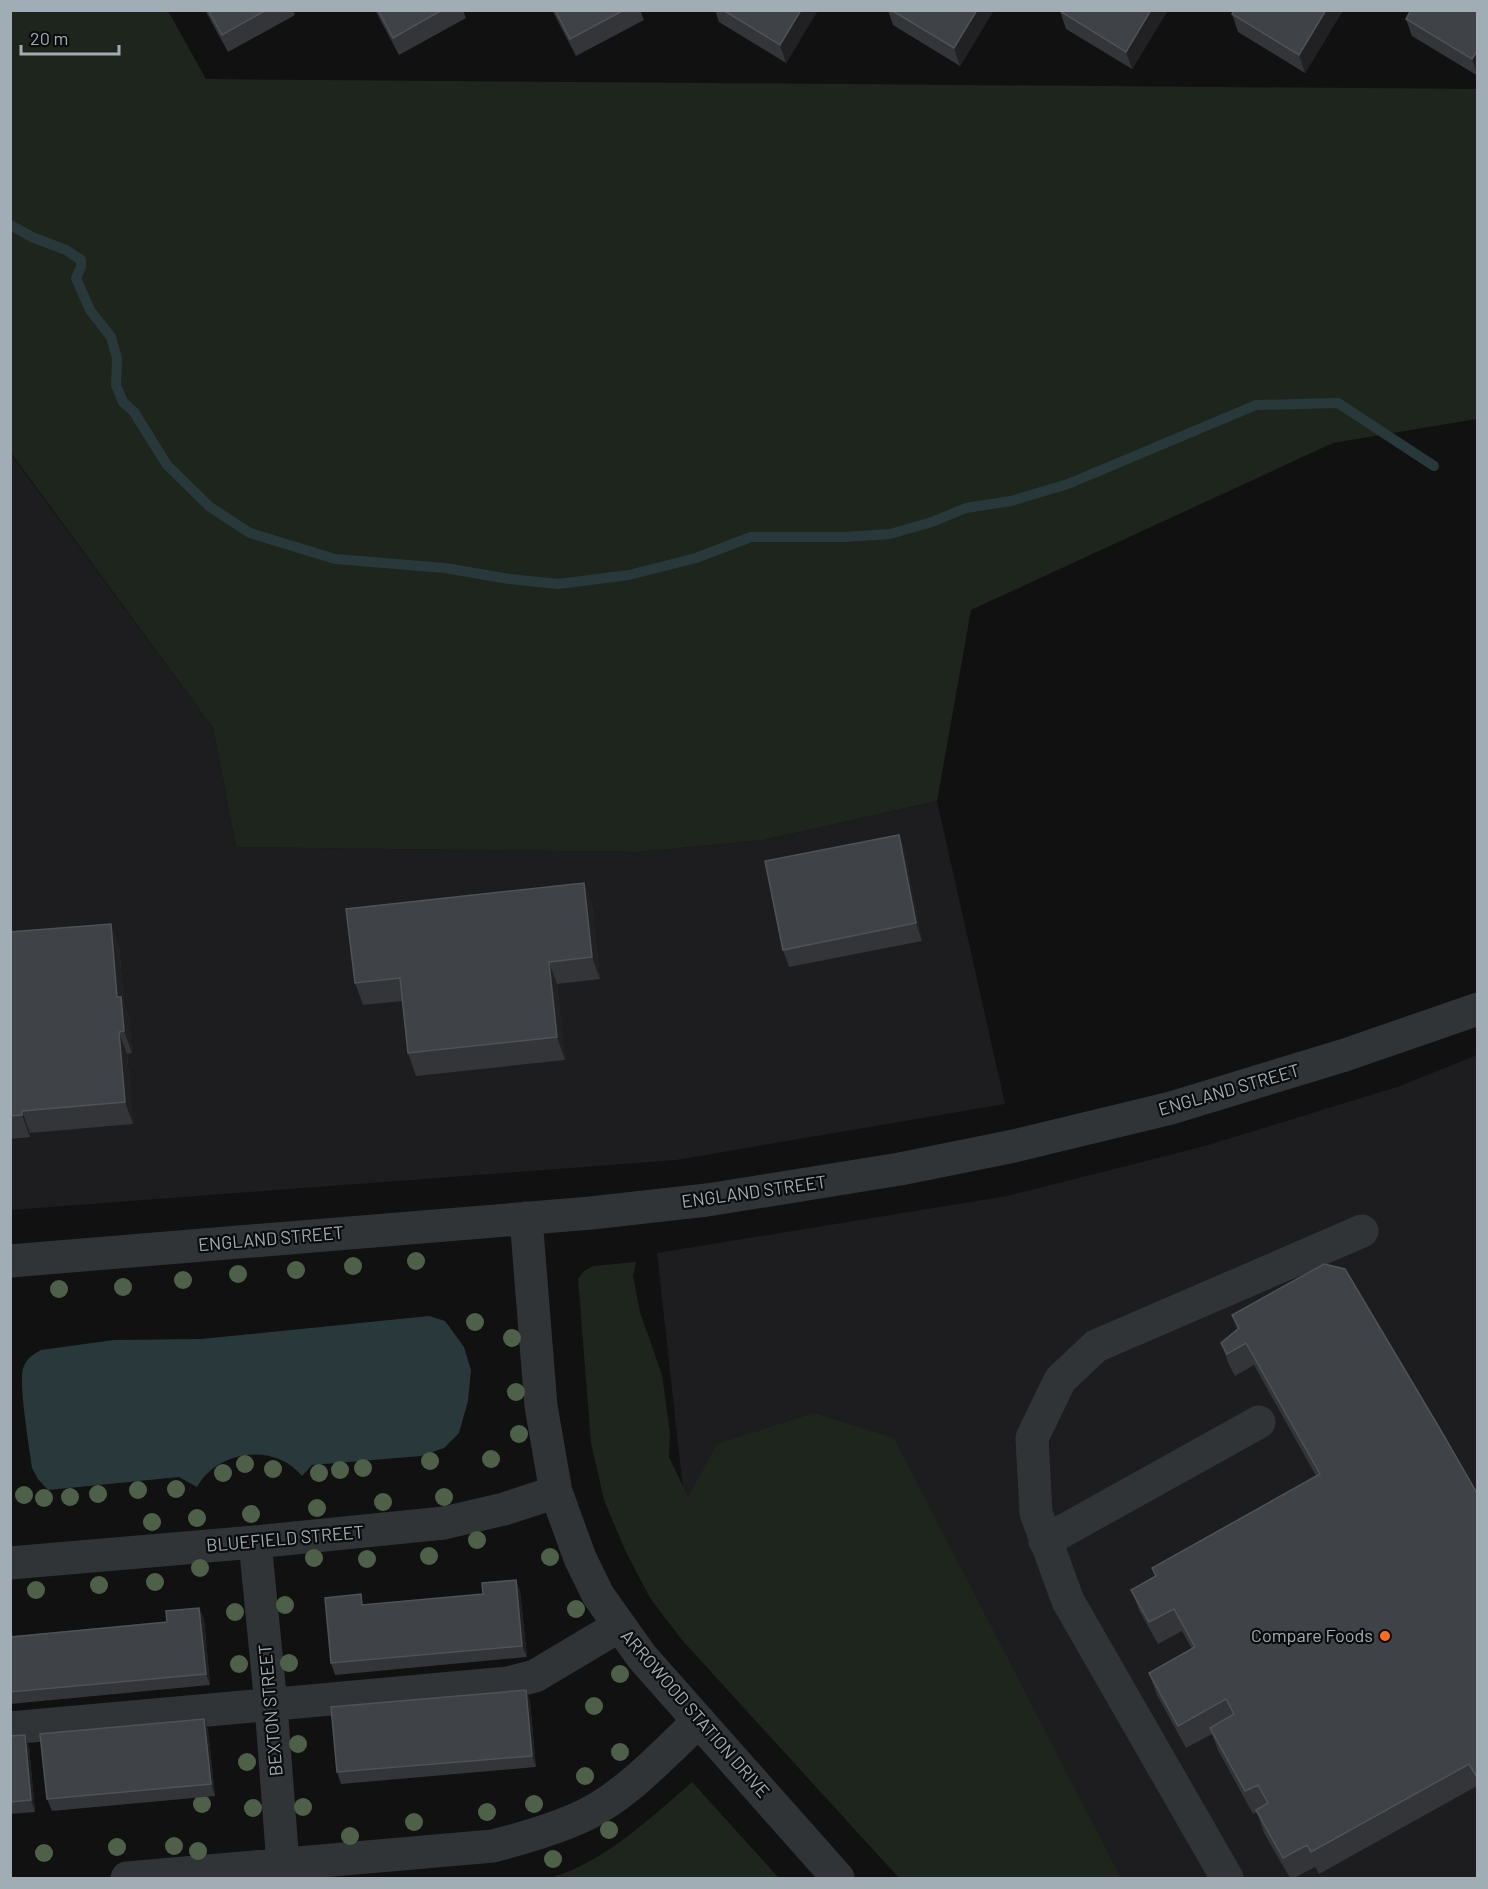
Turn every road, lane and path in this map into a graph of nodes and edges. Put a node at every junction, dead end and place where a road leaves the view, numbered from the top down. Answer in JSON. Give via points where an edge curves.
{"nodes":[{"id":1,"x":1478,"y":1009,"type":"edge"},
{"id":2,"x":526,"y":1218,"type":"junction"},
{"id":3,"x":1362,"y":1232,"type":"dead end"},
{"id":4,"x":10,"y":1261,"type":"edge"},
{"id":5,"x":1259,"y":1422,"type":"dead end"},
{"id":6,"x":556,"y":1492,"type":"junction"},
{"id":7,"x":1045,"y":1541,"type":"junction"},
{"id":8,"x":255,"y":1542,"type":"junction"},
{"id":9,"x":10,"y":1563,"type":"edge"},
{"id":10,"x":619,"y":1626,"type":"junction"},
{"id":11,"x":271,"y":1705,"type":"junction"},
{"id":12,"x":699,"y":1721,"type":"junction"},
{"id":13,"x":10,"y":1728,"type":"edge"},
{"id":14,"x":284,"y":1872,"type":"edge"},
{"id":15,"x":127,"y":1878,"type":"edge"},
{"id":16,"x":838,"y":1878,"type":"edge"},
{"id":17,"x":1227,"y":1878,"type":"edge"}],
"edges":[{"from":1,"to":2,"type":"street","name":"ENGLAND STREET","via":[[1194,1101],[1014,1146],[900,1170],[707,1200]]},
{"from":2,"to":4,"type":"street","name":"ENGLAND STREET"},
{"from":2,"to":6,"type":"street","name":"ARROWOOD STATION DRIVE","via":[[541,1406]]},
{"from":3,"to":7,"type":"street","via":[[1096,1346],[1060,1380],[1032,1438],[1036,1514]]},
{"from":5,"to":7,"type":"street"},
{"from":6,"to":8,"type":"street","name":"BLUEFIELD STREET","via":[[444,1523]]},
{"from":6,"to":10,"type":"street","name":"ARROWOOD STATION DRIVE","via":[[580,1558]]},
{"from":7,"to":17,"type":"street","via":[[1068,1601]]},
{"from":8,"to":9,"type":"street","name":"BLUEFIELD STREET"},
{"from":8,"to":11,"type":"street","name":"BEXTON STREET"},
{"from":10,"to":11,"type":"street","via":[[535,1676],[508,1683]]},
{"from":10,"to":12,"type":"street","name":"ARROWOOD STATION DRIVE"},
{"from":11,"to":13,"type":"street"},
{"from":11,"to":14,"type":"street","name":"BEXTON STREET"},
{"from":12,"to":14,"type":"street","via":[[625,1789],[586,1814],[544,1832],[493,1846]]},
{"from":12,"to":16,"type":"street","name":"ARROWOOD STATION DRIVE"},
{"from":14,"to":15,"type":"street"}]}
